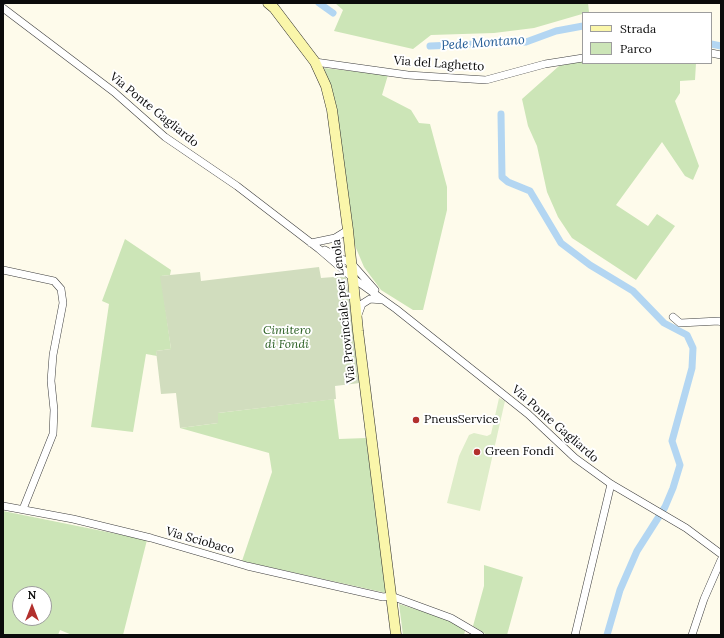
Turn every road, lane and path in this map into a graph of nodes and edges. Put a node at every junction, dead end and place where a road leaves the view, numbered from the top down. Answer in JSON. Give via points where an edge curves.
{"nodes":[{"id":1,"x":268,"y":3,"type":"edge"},
{"id":2,"x":3,"y":8,"type":"edge"},
{"id":3,"x":582,"y":58,"type":"edge"},
{"id":4,"x":316,"y":62,"type":"junction"},
{"id":5,"x":348,"y":230,"type":"junction"},
{"id":6,"x":311,"y":243,"type":"junction"},
{"id":7,"x":352,"y":264,"type":"junction"},
{"id":8,"x":3,"y":270,"type":"edge"},
{"id":9,"x":354,"y":279,"type":"junction"},
{"id":10,"x":383,"y":300,"type":"junction"},
{"id":11,"x":357,"y":317,"type":"junction"},
{"id":12,"x":673,"y":318,"type":"dead end"},
{"id":13,"x":721,"y":322,"type":"edge"},
{"id":14,"x":610,"y":484,"type":"junction"},
{"id":15,"x":3,"y":506,"type":"edge"},
{"id":16,"x":23,"y":510,"type":"junction"},
{"id":17,"x":721,"y":554,"type":"edge"},
{"id":18,"x":721,"y":560,"type":"edge"},
{"id":19,"x":391,"y":596,"type":"junction"},
{"id":20,"x":396,"y":635,"type":"edge"},
{"id":21,"x":480,"y":635,"type":"edge"},
{"id":22,"x":575,"y":635,"type":"edge"},
{"id":23,"x":692,"y":635,"type":"edge"}],
"edges":[{"from":1,"to":4,"type":"main road","name":"Via Provinciale per Lenola"},
{"from":2,"to":6,"type":"street","name":"Via Ponte Gagliardo","via":[[114,92],[165,137],[237,186]]},
{"from":3,"to":4,"type":"street","name":"Via del Laghetto","via":[[545,64],[486,80],[408,75]]},
{"from":4,"to":5,"type":"main road","name":"Via Provinciale per Lenola","via":[[332,110]]},
{"from":5,"to":6,"type":"street","via":[[335,238]]},
{"from":5,"to":7,"type":"main road","name":"Via Provinciale per Lenola"},
{"from":6,"to":7,"type":"street","name":"Via Ponte Gagliardo"},
{"from":6,"to":9,"type":"street","name":"Via Ponte Gagliardo"},
{"from":7,"to":9,"type":"main road","name":"Via Provinciale per Lenola"},
{"from":7,"to":10,"type":"street","name":"Via Ponte Gagliardo"},
{"from":8,"to":16,"type":"street","via":[[54,281],[61,288],[63,303],[50,381],[54,410],[53,434]]},
{"from":9,"to":10,"type":"street","name":"Via Ponte Gagliardo"},
{"from":9,"to":11,"type":"main road","name":"Via Provinciale per Lenola"},
{"from":10,"to":11,"type":"street","via":[[370,299],[362,304]]},
{"from":10,"to":14,"type":"street","name":"Via Ponte Gagliardo","via":[[528,414],[575,458]]},
{"from":11,"to":19,"type":"main road","name":"Via Provinciale per Lenola"},
{"from":12,"to":13,"type":"street","via":[[680,323]]},
{"from":14,"to":17,"type":"street","name":"Via Ponte Gagliardo","via":[[665,515]]},
{"from":14,"to":22,"type":"street"},
{"from":15,"to":16,"type":"street","name":"Via Sciobaco"},
{"from":16,"to":19,"type":"street","name":"Via Sciobaco","via":[[151,538],[289,576],[382,597]]},
{"from":18,"to":23,"type":"street"},
{"from":19,"to":20,"type":"main road","name":"Via Provinciale per Lenola"},
{"from":19,"to":21,"type":"street","name":"Via Sciobaco","via":[[451,618]]}]}
